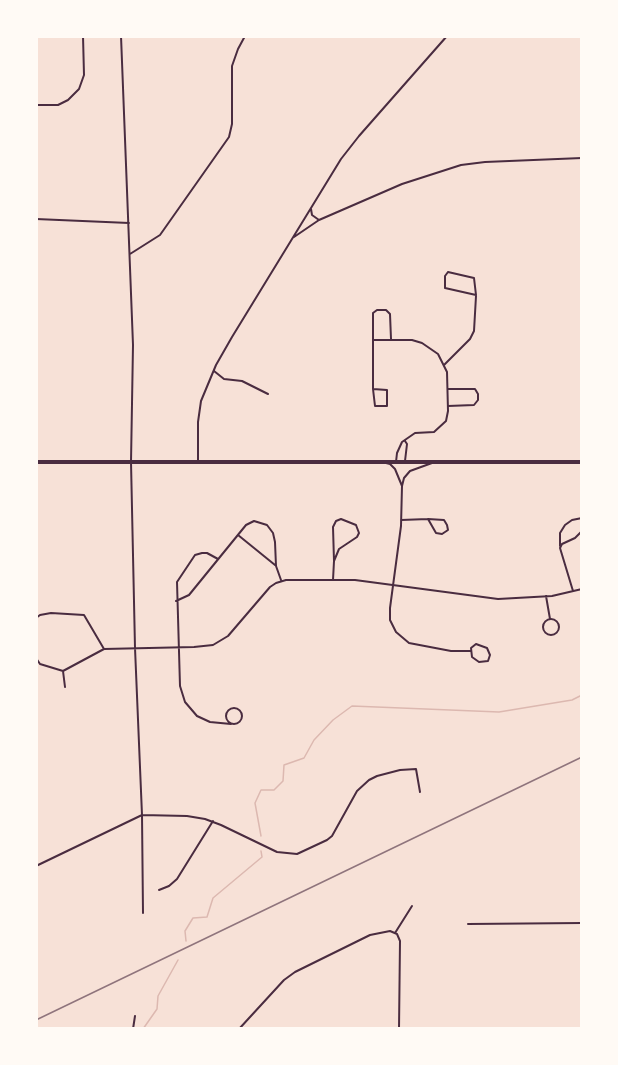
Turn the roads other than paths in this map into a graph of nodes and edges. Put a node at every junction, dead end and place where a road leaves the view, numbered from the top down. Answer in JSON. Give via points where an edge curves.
{"nodes":[{"id":1,"x":83,"y":36,"type":"edge"},
{"id":2,"x":121,"y":36,"type":"edge"},
{"id":3,"x":245,"y":36,"type":"edge"},
{"id":4,"x":438,"y":36,"type":"edge"},
{"id":5,"x":447,"y":36,"type":"edge"},
{"id":6,"x":443,"y":41,"type":"junction"},
{"id":7,"x":36,"y":105,"type":"edge"},
{"id":8,"x":582,"y":158,"type":"edge"},
{"id":9,"x":311,"y":208,"type":"junction"},
{"id":10,"x":36,"y":219,"type":"edge"},
{"id":11,"x":319,"y":220,"type":"junction"},
{"id":12,"x":129,"y":224,"type":"junction"},
{"id":13,"x":292,"y":239,"type":"junction"},
{"id":14,"x":130,"y":254,"type":"junction"},
{"id":15,"x":476,"y":295,"type":"junction"},
{"id":16,"x":373,"y":340,"type":"junction"},
{"id":17,"x":391,"y":340,"type":"junction"},
{"id":18,"x":444,"y":365,"type":"junction"},
{"id":19,"x":214,"y":371,"type":"junction"},
{"id":20,"x":373,"y":388,"type":"junction"},
{"id":21,"x":448,"y":389,"type":"junction"},
{"id":22,"x":268,"y":394,"type":"dead end"},
{"id":23,"x":448,"y":406,"type":"junction"},
{"id":24,"x":405,"y":441,"type":"junction"},
{"id":25,"x":36,"y":462,"type":"edge"},
{"id":26,"x":131,"y":462,"type":"junction"},
{"id":27,"x":198,"y":462,"type":"junction"},
{"id":28,"x":381,"y":462,"type":"junction"},
{"id":29,"x":396,"y":462,"type":"junction"},
{"id":30,"x":405,"y":462,"type":"junction"},
{"id":31,"x":434,"y":462,"type":"junction"},
{"id":32,"x":582,"y":462,"type":"edge"},
{"id":33,"x":402,"y":486,"type":"junction"},
{"id":34,"x":582,"y":518,"type":"edge"},
{"id":35,"x":428,"y":519,"type":"junction"},
{"id":36,"x":401,"y":520,"type":"junction"},
{"id":37,"x":582,"y":531,"type":"edge"},
{"id":38,"x":238,"y":535,"type":"junction"},
{"id":39,"x":560,"y":548,"type":"junction"},
{"id":40,"x":218,"y":560,"type":"junction"},
{"id":41,"x":334,"y":561,"type":"junction"},
{"id":42,"x":276,"y":566,"type":"junction"},
{"id":43,"x":281,"y":580,"type":"junction"},
{"id":44,"x":333,"y":580,"type":"junction"},
{"id":45,"x":394,"y":585,"type":"junction"},
{"id":46,"x":582,"y":589,"type":"edge"},
{"id":47,"x":573,"y":591,"type":"junction"},
{"id":48,"x":546,"y":596,"type":"junction"},
{"id":49,"x":176,"y":601,"type":"junction"},
{"id":50,"x":36,"y":618,"type":"edge"},
{"id":51,"x":550,"y":619,"type":"junction"},
{"id":52,"x":135,"y":648,"type":"junction"},
{"id":53,"x":178,"y":648,"type":"junction"},
{"id":54,"x":104,"y":649,"type":"junction"},
{"id":55,"x":471,"y":651,"type":"junction"},
{"id":56,"x":36,"y":658,"type":"edge"},
{"id":57,"x":63,"y":670,"type":"junction"},
{"id":58,"x":65,"y":687,"type":"dead end"},
{"id":59,"x":231,"y":724,"type":"junction"},
{"id":60,"x":420,"y":792,"type":"dead end"},
{"id":61,"x":142,"y":815,"type":"junction"},
{"id":62,"x":213,"y":821,"type":"junction"},
{"id":63,"x":36,"y":866,"type":"edge"},
{"id":64,"x":159,"y":890,"type":"dead end"},
{"id":65,"x":412,"y":906,"type":"dead end"},
{"id":66,"x":143,"y":913,"type":"dead end"},
{"id":67,"x":468,"y":924,"type":"dead end"},
{"id":68,"x":582,"y":924,"type":"edge"},
{"id":69,"x":395,"y":933,"type":"junction"},
{"id":70,"x":135,"y":1016,"type":"dead end"},
{"id":71,"x":133,"y":1029,"type":"edge"},
{"id":72,"x":238,"y":1029,"type":"edge"},
{"id":73,"x":399,"y":1029,"type":"edge"}],
"edges":[{"from":1,"to":7,"type":"street","via":[[85,70],[79,89],[58,105]]},
{"from":2,"to":12,"type":"street"},
{"from":3,"to":14,"type":"street","via":[[232,66],[229,137],[160,235]]},
{"from":4,"to":6,"type":"street"},
{"from":5,"to":6,"type":"street"},
{"from":6,"to":9,"type":"street","via":[[359,136]]},
{"from":8,"to":11,"type":"street","via":[[461,165],[402,184]]},
{"from":9,"to":11,"type":"street","via":[[312,215]]},
{"from":9,"to":13,"type":"street"},
{"from":10,"to":12,"type":"street"},
{"from":11,"to":13,"type":"street"},
{"from":12,"to":14,"type":"street"},
{"from":13,"to":19,"type":"street"},
{"from":14,"to":26,"type":"street"},
{"from":15,"to":15,"type":"street","via":[[445,288],[446,273],[472,277],[476,280]]},
{"from":15,"to":18,"type":"street","via":[[474,331]]},
{"from":16,"to":17,"type":"street"},
{"from":16,"to":17,"type":"street","via":[[376,310],[390,314]]},
{"from":16,"to":20,"type":"street"},
{"from":17,"to":18,"type":"street","via":[[422,343],[434,350]]},
{"from":18,"to":21,"type":"street"},
{"from":19,"to":22,"type":"street","via":[[224,379],[242,381]]},
{"from":19,"to":27,"type":"street","via":[[201,401]]},
{"from":20,"to":20,"type":"street","via":[[375,406],[387,406],[387,390]]},
{"from":21,"to":23,"type":"street"},
{"from":21,"to":23,"type":"street","via":[[475,389],[478,400],[474,405]]},
{"from":23,"to":24,"type":"street","via":[[446,421],[440,429],[415,433]]},
{"from":24,"to":29,"type":"street","via":[[399,446]]},
{"from":24,"to":30,"type":"street"},
{"from":25,"to":26,"type":"main road"},
{"from":26,"to":27,"type":"main road"},
{"from":26,"to":52,"type":"street"},
{"from":27,"to":28,"type":"main road"},
{"from":28,"to":29,"type":"main road"},
{"from":28,"to":33,"type":"street","via":[[395,469]]},
{"from":29,"to":30,"type":"main road"},
{"from":30,"to":31,"type":"main road"},
{"from":31,"to":32,"type":"main road"},
{"from":31,"to":33,"type":"street","via":[[410,471]]},
{"from":33,"to":36,"type":"street"},
{"from":34,"to":39,"type":"street","via":[[572,520],[562,529]]},
{"from":35,"to":35,"type":"street","via":[[436,533],[448,530],[444,520]]},
{"from":35,"to":36,"type":"street"},
{"from":36,"to":45,"type":"street"},
{"from":37,"to":39,"type":"street"},
{"from":38,"to":40,"type":"street"},
{"from":38,"to":42,"type":"street"},
{"from":38,"to":42,"type":"street","via":[[250,523],[267,525],[274,537]]},
{"from":39,"to":47,"type":"street"},
{"from":40,"to":49,"type":"street","via":[[189,595]]},
{"from":40,"to":49,"type":"street","via":[[202,553],[192,558],[177,582]]},
{"from":41,"to":41,"type":"street","via":[[333,527],[336,521],[344,520],[358,527],[359,533],[339,549]]},
{"from":41,"to":44,"type":"street"},
{"from":42,"to":43,"type":"street"},
{"from":43,"to":44,"type":"street"},
{"from":43,"to":53,"type":"street","via":[[266,591],[223,640],[208,646]]},
{"from":44,"to":45,"type":"street"},
{"from":45,"to":48,"type":"street","via":[[498,599]]},
{"from":45,"to":55,"type":"street","via":[[390,620],[402,639],[414,645]]},
{"from":46,"to":47,"type":"street"},
{"from":47,"to":48,"type":"street"},
{"from":48,"to":51,"type":"street"},
{"from":49,"to":53,"type":"street"},
{"from":50,"to":54,"type":"street","via":[[51,613],[84,615]]},
{"from":51,"to":51,"type":"street","via":[[543,630],[552,636],[560,627]]},
{"from":52,"to":53,"type":"street"},
{"from":52,"to":54,"type":"street"},
{"from":52,"to":61,"type":"street"},
{"from":53,"to":59,"type":"street","via":[[181,692],[188,707],[210,722]]},
{"from":54,"to":57,"type":"street"},
{"from":55,"to":55,"type":"street","via":[[479,662],[490,659],[488,648],[481,644],[474,644]]},
{"from":56,"to":57,"type":"street","via":[[39,664]]},
{"from":57,"to":58,"type":"street"},
{"from":59,"to":59,"type":"street","via":[[241,720],[238,709],[226,713]]},
{"from":60,"to":62,"type":"street","via":[[417,769],[377,776],[357,791],[332,836],[297,854],[277,852]]},
{"from":61,"to":62,"type":"street"},
{"from":61,"to":63,"type":"street"},
{"from":61,"to":66,"type":"street"},
{"from":62,"to":64,"type":"street","via":[[177,879]]},
{"from":65,"to":69,"type":"street"},
{"from":67,"to":68,"type":"street"},
{"from":69,"to":72,"type":"street","via":[[370,935],[294,972]]},
{"from":69,"to":73,"type":"street","via":[[400,941]]},
{"from":70,"to":71,"type":"street"}]}
